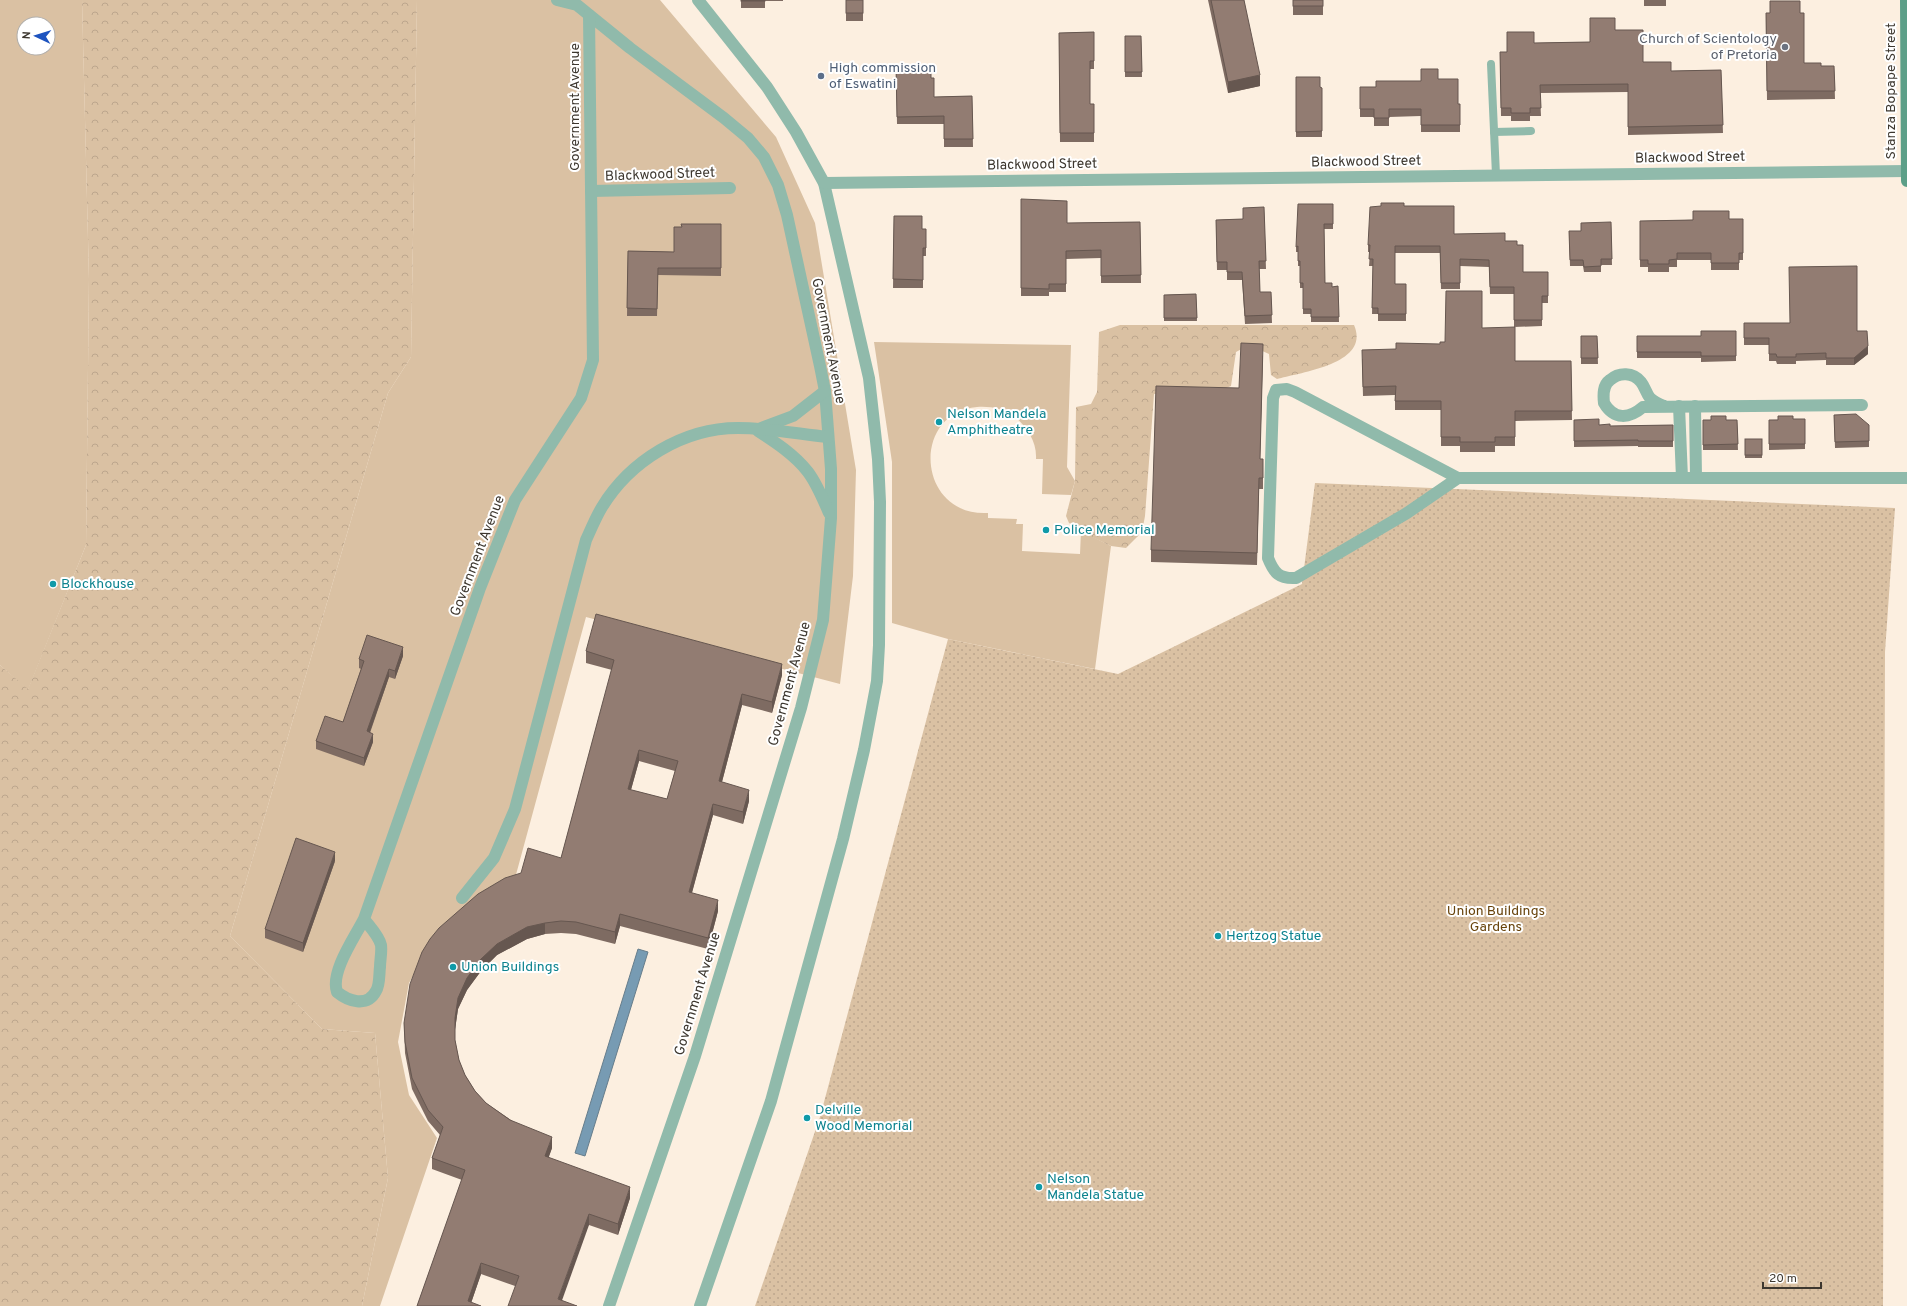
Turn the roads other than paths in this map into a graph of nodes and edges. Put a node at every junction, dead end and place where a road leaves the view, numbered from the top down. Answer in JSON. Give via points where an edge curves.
{"nodes":[{"id":1,"x":557,"y":0,"type":"edge"},
{"id":2,"x":698,"y":0,"type":"edge"},
{"id":3,"x":1906,"y":0,"type":"edge"},
{"id":4,"x":589,"y":15,"type":"junction"},
{"id":5,"x":1491,"y":64,"type":"dead end"},
{"id":6,"x":1531,"y":131,"type":"dead end"},
{"id":7,"x":1494,"y":132,"type":"junction"},
{"id":8,"x":1907,"y":171,"type":"edge"},
{"id":9,"x":1496,"y":175,"type":"junction"},
{"id":10,"x":1907,"y":181,"type":"edge"},
{"id":11,"x":824,"y":183,"type":"junction"},
{"id":12,"x":730,"y":188,"type":"dead end"},
{"id":13,"x":591,"y":192,"type":"junction"},
{"id":14,"x":825,"y":392,"type":"junction"},
{"id":15,"x":1862,"y":405,"type":"dead end"},
{"id":16,"x":1664,"y":406,"type":"junction"},
{"id":17,"x":1679,"y":406,"type":"junction"},
{"id":18,"x":1695,"y":406,"type":"junction"},
{"id":19,"x":756,"y":429,"type":"junction"},
{"id":20,"x":828,"y":437,"type":"junction"},
{"id":21,"x":1458,"y":478,"type":"junction"},
{"id":22,"x":1682,"y":478,"type":"junction"},
{"id":23,"x":1696,"y":478,"type":"junction"},
{"id":24,"x":1907,"y":478,"type":"edge"},
{"id":25,"x":831,"y":518,"type":"junction"},
{"id":26,"x":462,"y":898,"type":"dead end"},
{"id":27,"x":364,"y":919,"type":"junction"},
{"id":28,"x":609,"y":1306,"type":"edge"},
{"id":29,"x":700,"y":1306,"type":"edge"}],
"edges":[{"from":1,"to":4,"type":"street","name":"Government Avenue","via":[[577,5]]},
{"from":2,"to":11,"type":"street","via":[[767,87]]},
{"from":3,"to":8,"type":"main road","name":"Stanza Bopape Street"},
{"from":4,"to":13,"type":"street","name":"Government Avenue"},
{"from":4,"to":14,"type":"street","name":"Government Avenue","via":[[724,118],[748,138],[764,157],[778,185],[787,216]]},
{"from":5,"to":7,"type":"lane"},
{"from":6,"to":7,"type":"lane"},
{"from":7,"to":9,"type":"lane"},
{"from":8,"to":9,"type":"street","name":"Blackwood Street"},
{"from":8,"to":10,"type":"main road","name":"Stanza Bopape Street"},
{"from":9,"to":11,"type":"street","name":"Blackwood Street"},
{"from":11,"to":29,"type":"street","via":[[862,343],[877,445],[880,502],[879,645],[876,681],[864,750],[843,838],[771,1101]]},
{"from":12,"to":13,"type":"street","name":"Blackwood Street"},
{"from":13,"to":27,"type":"street","name":"Government Avenue","via":[[593,360],[581,398],[515,500],[480,588]]},
{"from":14,"to":19,"type":"street","via":[[793,416]]},
{"from":14,"to":20,"type":"street","name":"Government Avenue"},
{"from":15,"to":18,"type":"street"},
{"from":16,"to":16,"type":"street","via":[[1643,407],[1635,414],[1620,416],[1614,414],[1604,403],[1604,388],[1613,377],[1627,374],[1640,381],[1651,399]]},
{"from":16,"to":17,"type":"street"},
{"from":17,"to":18,"type":"street"},
{"from":17,"to":22,"type":"street"},
{"from":18,"to":23,"type":"street"},
{"from":19,"to":20,"type":"street"},
{"from":19,"to":25,"type":"street","via":[[808,471]]},
{"from":19,"to":26,"type":"street","via":[[737,428],[694,435],[652,454],[627,476],[602,506],[586,540],[515,809],[494,858]]},
{"from":20,"to":25,"type":"street","name":"Government Avenue"},
{"from":21,"to":21,"type":"street","via":[[1407,513],[1296,578],[1280,576],[1273,570],[1268,558],[1273,398],[1276,390],[1287,388]]},
{"from":21,"to":22,"type":"street"},
{"from":22,"to":23,"type":"street"},
{"from":23,"to":24,"type":"street"},
{"from":25,"to":28,"type":"street","name":"Government Avenue","via":[[823,620],[801,708],[694,1056]]},
{"from":27,"to":27,"type":"street","name":"Government Avenue","via":[[337,971],[335,982],[337,992],[351,1001],[362,1002],[377,990],[381,945]]}]}
